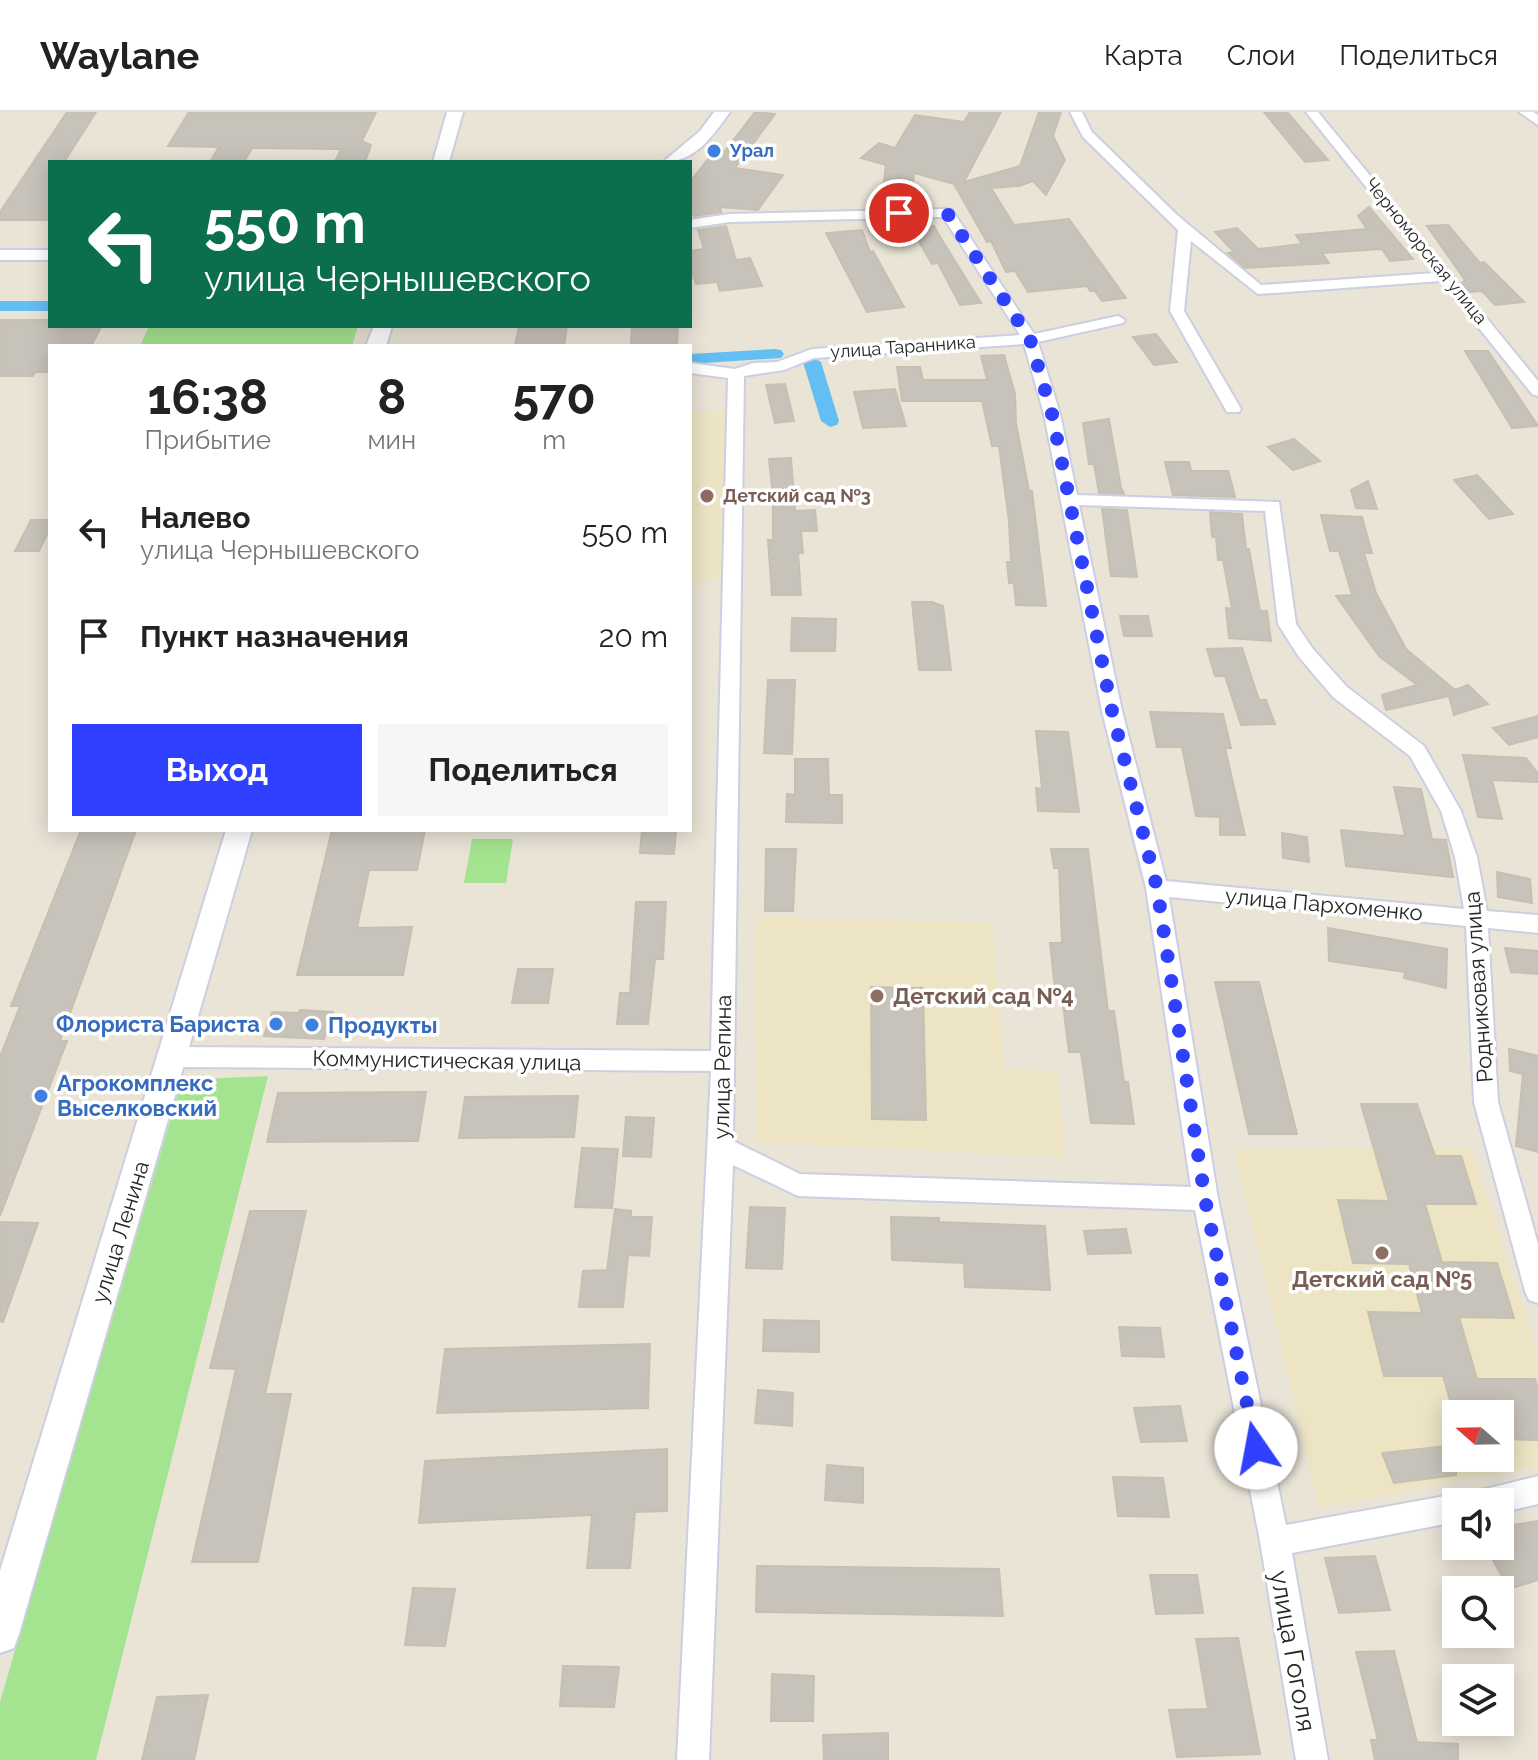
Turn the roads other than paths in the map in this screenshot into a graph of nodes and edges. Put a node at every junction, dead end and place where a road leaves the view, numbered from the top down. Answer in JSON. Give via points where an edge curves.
{"nodes":[{"id":1,"x":455,"y":112,"type":"edge"},
{"id":2,"x":722,"y":112,"type":"edge"},
{"id":3,"x":1076,"y":112,"type":"edge"},
{"id":4,"x":1312,"y":112,"type":"edge"},
{"id":5,"x":1525,"y":112,"type":"edge"},
{"id":6,"x":1538,"y":121,"type":"edge"},
{"id":7,"x":442,"y":160,"type":"edge"},
{"id":8,"x":674,"y":160,"type":"edge"},
{"id":9,"x":692,"y":224,"type":"edge"},
{"id":10,"x":1185,"y":229,"type":"junction"},
{"id":11,"x":0,"y":255,"type":"edge"},
{"id":12,"x":48,"y":255,"type":"edge"},
{"id":13,"x":1447,"y":276,"type":"junction"},
{"id":14,"x":1118,"y":320,"type":"dead end"},
{"id":15,"x":1030,"y":339,"type":"junction"},
{"id":16,"x":692,"y":368,"type":"edge"},
{"id":17,"x":736,"y":374,"type":"junction"},
{"id":18,"x":1538,"y":391,"type":"edge"},
{"id":19,"x":1233,"y":409,"type":"dead end"},
{"id":20,"x":1070,"y":500,"type":"junction"},
{"id":21,"x":238,"y":832,"type":"edge"},
{"id":22,"x":1157,"y":888,"type":"junction"},
{"id":23,"x":1477,"y":918,"type":"junction"},
{"id":24,"x":1538,"y":924,"type":"edge"},
{"id":25,"x":172,"y":1057,"type":"junction"},
{"id":26,"x":722,"y":1061,"type":"junction"},
{"id":27,"x":721,"y":1147,"type":"junction"},
{"id":28,"x":1205,"y":1199,"type":"junction"},
{"id":29,"x":1538,"y":1291,"type":"edge"},
{"id":30,"x":1538,"y":1490,"type":"edge"},
{"id":31,"x":1514,"y":1495,"type":"edge"},
{"id":32,"x":1442,"y":1511,"type":"edge"},
{"id":33,"x":1275,"y":1541,"type":"junction"},
{"id":34,"x":0,"y":1634,"type":"edge"},
{"id":35,"x":693,"y":1760,"type":"edge"},
{"id":36,"x":1312,"y":1760,"type":"edge"}],
"edges":[{"from":1,"to":7,"type":"street"},
{"from":2,"to":8,"type":"street","via":[[706,134]]},
{"from":3,"to":10,"type":"street","via":[[1087,134]]},
{"from":4,"to":13,"type":"street","name":"Черноморская улица"},
{"from":5,"to":6,"type":"street"},
{"from":9,"to":15,"type":"street","name":"улица Гоголя","via":[[729,218],[947,213]]},
{"from":10,"to":13,"type":"street","via":[[1258,290]]},
{"from":10,"to":19,"type":"street","via":[[1177,311]]},
{"from":11,"to":12,"type":"street"},
{"from":13,"to":18,"type":"street","name":"Черноморская улица"},
{"from":14,"to":15,"type":"street","name":"улица Таранника"},
{"from":15,"to":17,"type":"street","name":"улица Таранника","via":[[812,354],[779,367]]},
{"from":15,"to":20,"type":"street","name":"улица Гоголя"},
{"from":16,"to":17,"type":"street","name":"улица Таранника"},
{"from":17,"to":26,"type":"street","name":"улица Репина"},
{"from":20,"to":22,"type":"street","name":"улица Гоголя","via":[[1112,711]]},
{"from":20,"to":23,"type":"street","name":"Родниковая улица","via":[[1273,506],[1287,624],[1340,692],[1417,751],[1451,811]]},
{"from":21,"to":25,"type":"street","name":"улица Ленина"},
{"from":22,"to":23,"type":"street","name":"улица Пархоменко"},
{"from":22,"to":28,"type":"street","name":"улица Гоголя"},
{"from":23,"to":24,"type":"street","name":"улица Пархоменко"},
{"from":23,"to":29,"type":"street","name":"Родниковая улица","via":[[1486,1102]]},
{"from":25,"to":26,"type":"street","name":"Коммунистическая улица"},
{"from":25,"to":34,"type":"street","name":"улица Ленина"},
{"from":26,"to":27,"type":"street","name":"улица Репина"},
{"from":27,"to":28,"type":"street","via":[[798,1185]]},
{"from":27,"to":35,"type":"street","name":"улица Репина"},
{"from":28,"to":33,"type":"street","name":"улица Гоголя"},
{"from":30,"to":31,"type":"street"},
{"from":32,"to":33,"type":"street","name":"улица Гоголя"},
{"from":33,"to":36,"type":"street","name":"улица Гоголя"}]}
